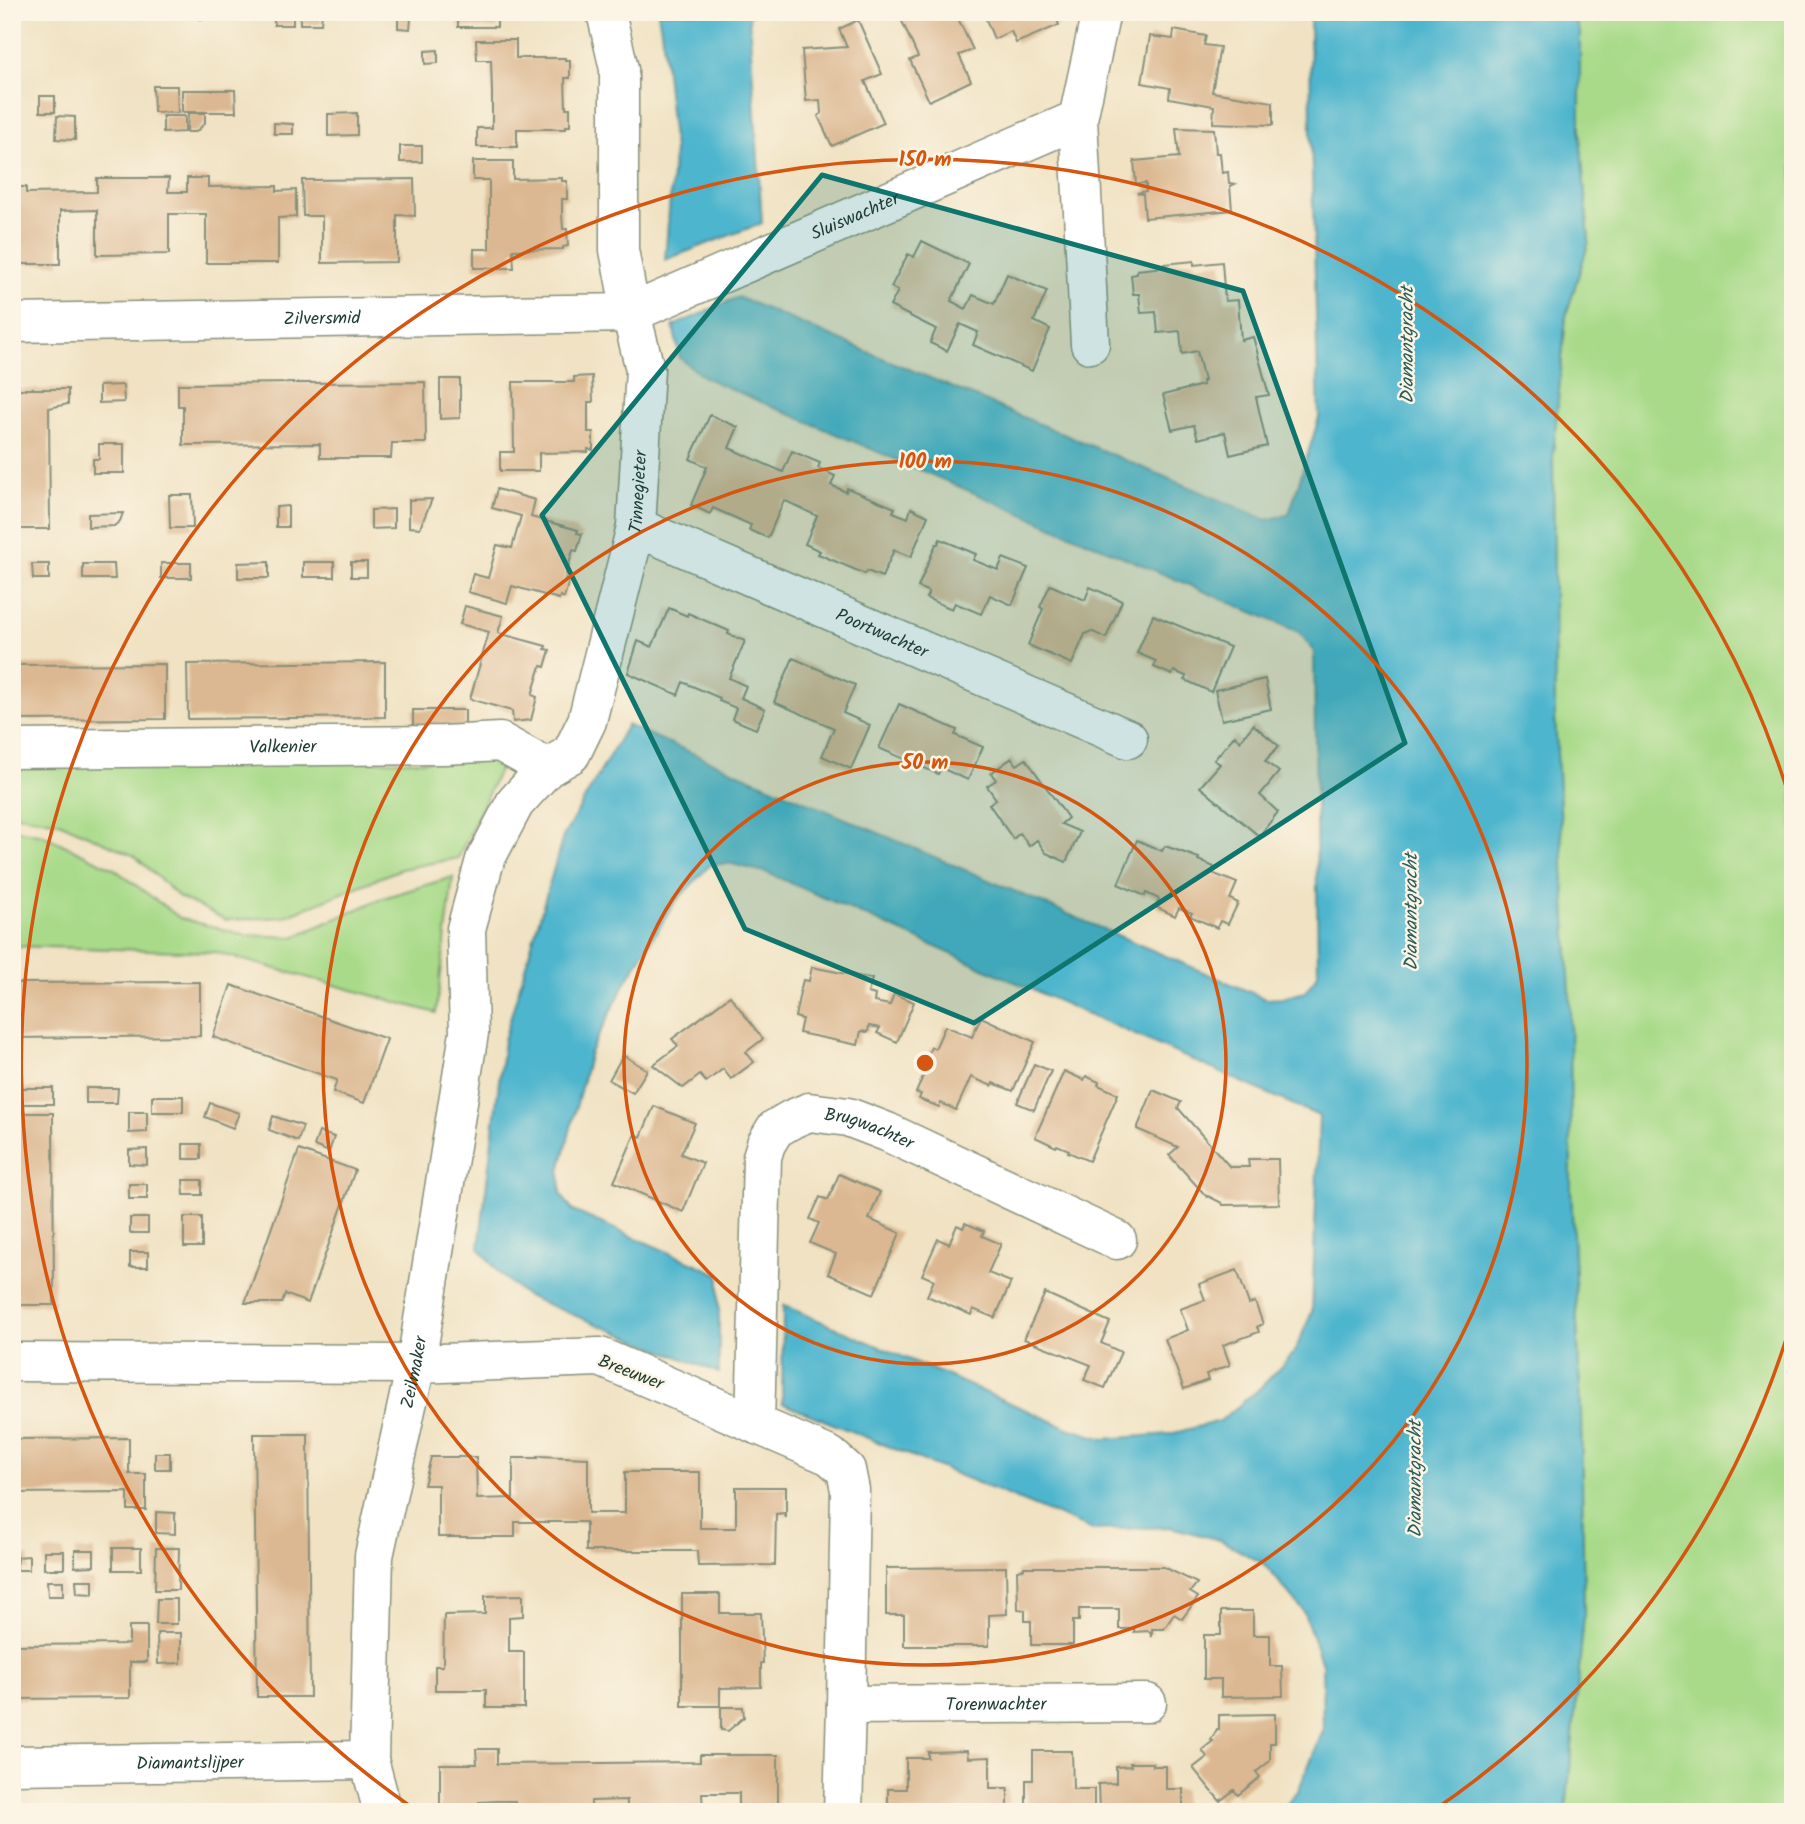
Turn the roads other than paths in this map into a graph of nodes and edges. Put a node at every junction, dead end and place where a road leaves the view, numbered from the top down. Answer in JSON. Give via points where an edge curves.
{"nodes":[{"id":1,"x":606,"y":12,"type":"edge"},
{"id":2,"x":1101,"y":12,"type":"edge"},
{"id":3,"x":1077,"y":120,"type":"junction"},
{"id":4,"x":631,"y":313,"type":"junction"},
{"id":5,"x":12,"y":323,"type":"edge"},
{"id":6,"x":1090,"y":344,"type":"dead end"},
{"id":7,"x":636,"y":527,"type":"junction"},
{"id":8,"x":1128,"y":739,"type":"dead end"},
{"id":9,"x":12,"y":749,"type":"edge"},
{"id":10,"x":547,"y":768,"type":"junction"},
{"id":11,"x":466,"y":929,"type":"joint"},
{"id":12,"x":1117,"y":1240,"type":"dead end"},
{"id":13,"x":12,"y":1362,"type":"edge"},
{"id":14,"x":416,"y":1364,"type":"junction"},
{"id":15,"x":755,"y":1424,"type":"junction"},
{"id":16,"x":1147,"y":1703,"type":"dead end"},
{"id":17,"x":846,"y":1704,"type":"junction"},
{"id":18,"x":369,"y":1760,"type":"junction"},
{"id":19,"x":12,"y":1765,"type":"edge"},
{"id":20,"x":383,"y":1812,"type":"edge"},
{"id":21,"x":843,"y":1812,"type":"edge"}],
"edges":[{"from":1,"to":4,"type":"street","name":"Tinnegieter","via":[[619,69],[619,250]]},
{"from":2,"to":3,"type":"street"},
{"from":3,"to":4,"type":"street","name":"Sluiswachter"},
{"from":3,"to":6,"type":"street"},
{"from":4,"to":5,"type":"street","name":"Zilversmid"},
{"from":4,"to":7,"type":"street","name":"Tinnegieter","via":[[645,369]]},
{"from":7,"to":8,"type":"street","name":"Poortwachter"},
{"from":7,"to":10,"type":"street","name":"Tinnegieter","via":[[587,721],[571,754]]},
{"from":9,"to":10,"type":"street","name":"Valkenier","via":[[500,741]]},
{"from":10,"to":11,"type":"street","name":"Tinnegieter","via":[[515,803],[485,860]]},
{"from":11,"to":14,"type":"street","name":"Zeilmaker","via":[[469,1033]]},
{"from":12,"to":15,"type":"street","name":"Brugwachter","via":[[848,1117],[809,1112],[792,1119],[775,1129],[762,1157]]},
{"from":13,"to":14,"type":"street","name":"Breeuwer"},
{"from":14,"to":15,"type":"street","name":"Breeuwer","via":[[600,1357]]},
{"from":14,"to":18,"type":"street","name":"Zeilmaker","via":[[374,1556]]},
{"from":15,"to":17,"type":"street","name":"Breeuwer","via":[[830,1456],[846,1470],[850,1490]]},
{"from":16,"to":17,"type":"street","name":"Torenwachter"},
{"from":17,"to":21,"type":"street","name":"Breeuwer"},
{"from":18,"to":19,"type":"street","name":"Diamantslijper"},
{"from":18,"to":20,"type":"street","name":"Zeilmaker"}]}
